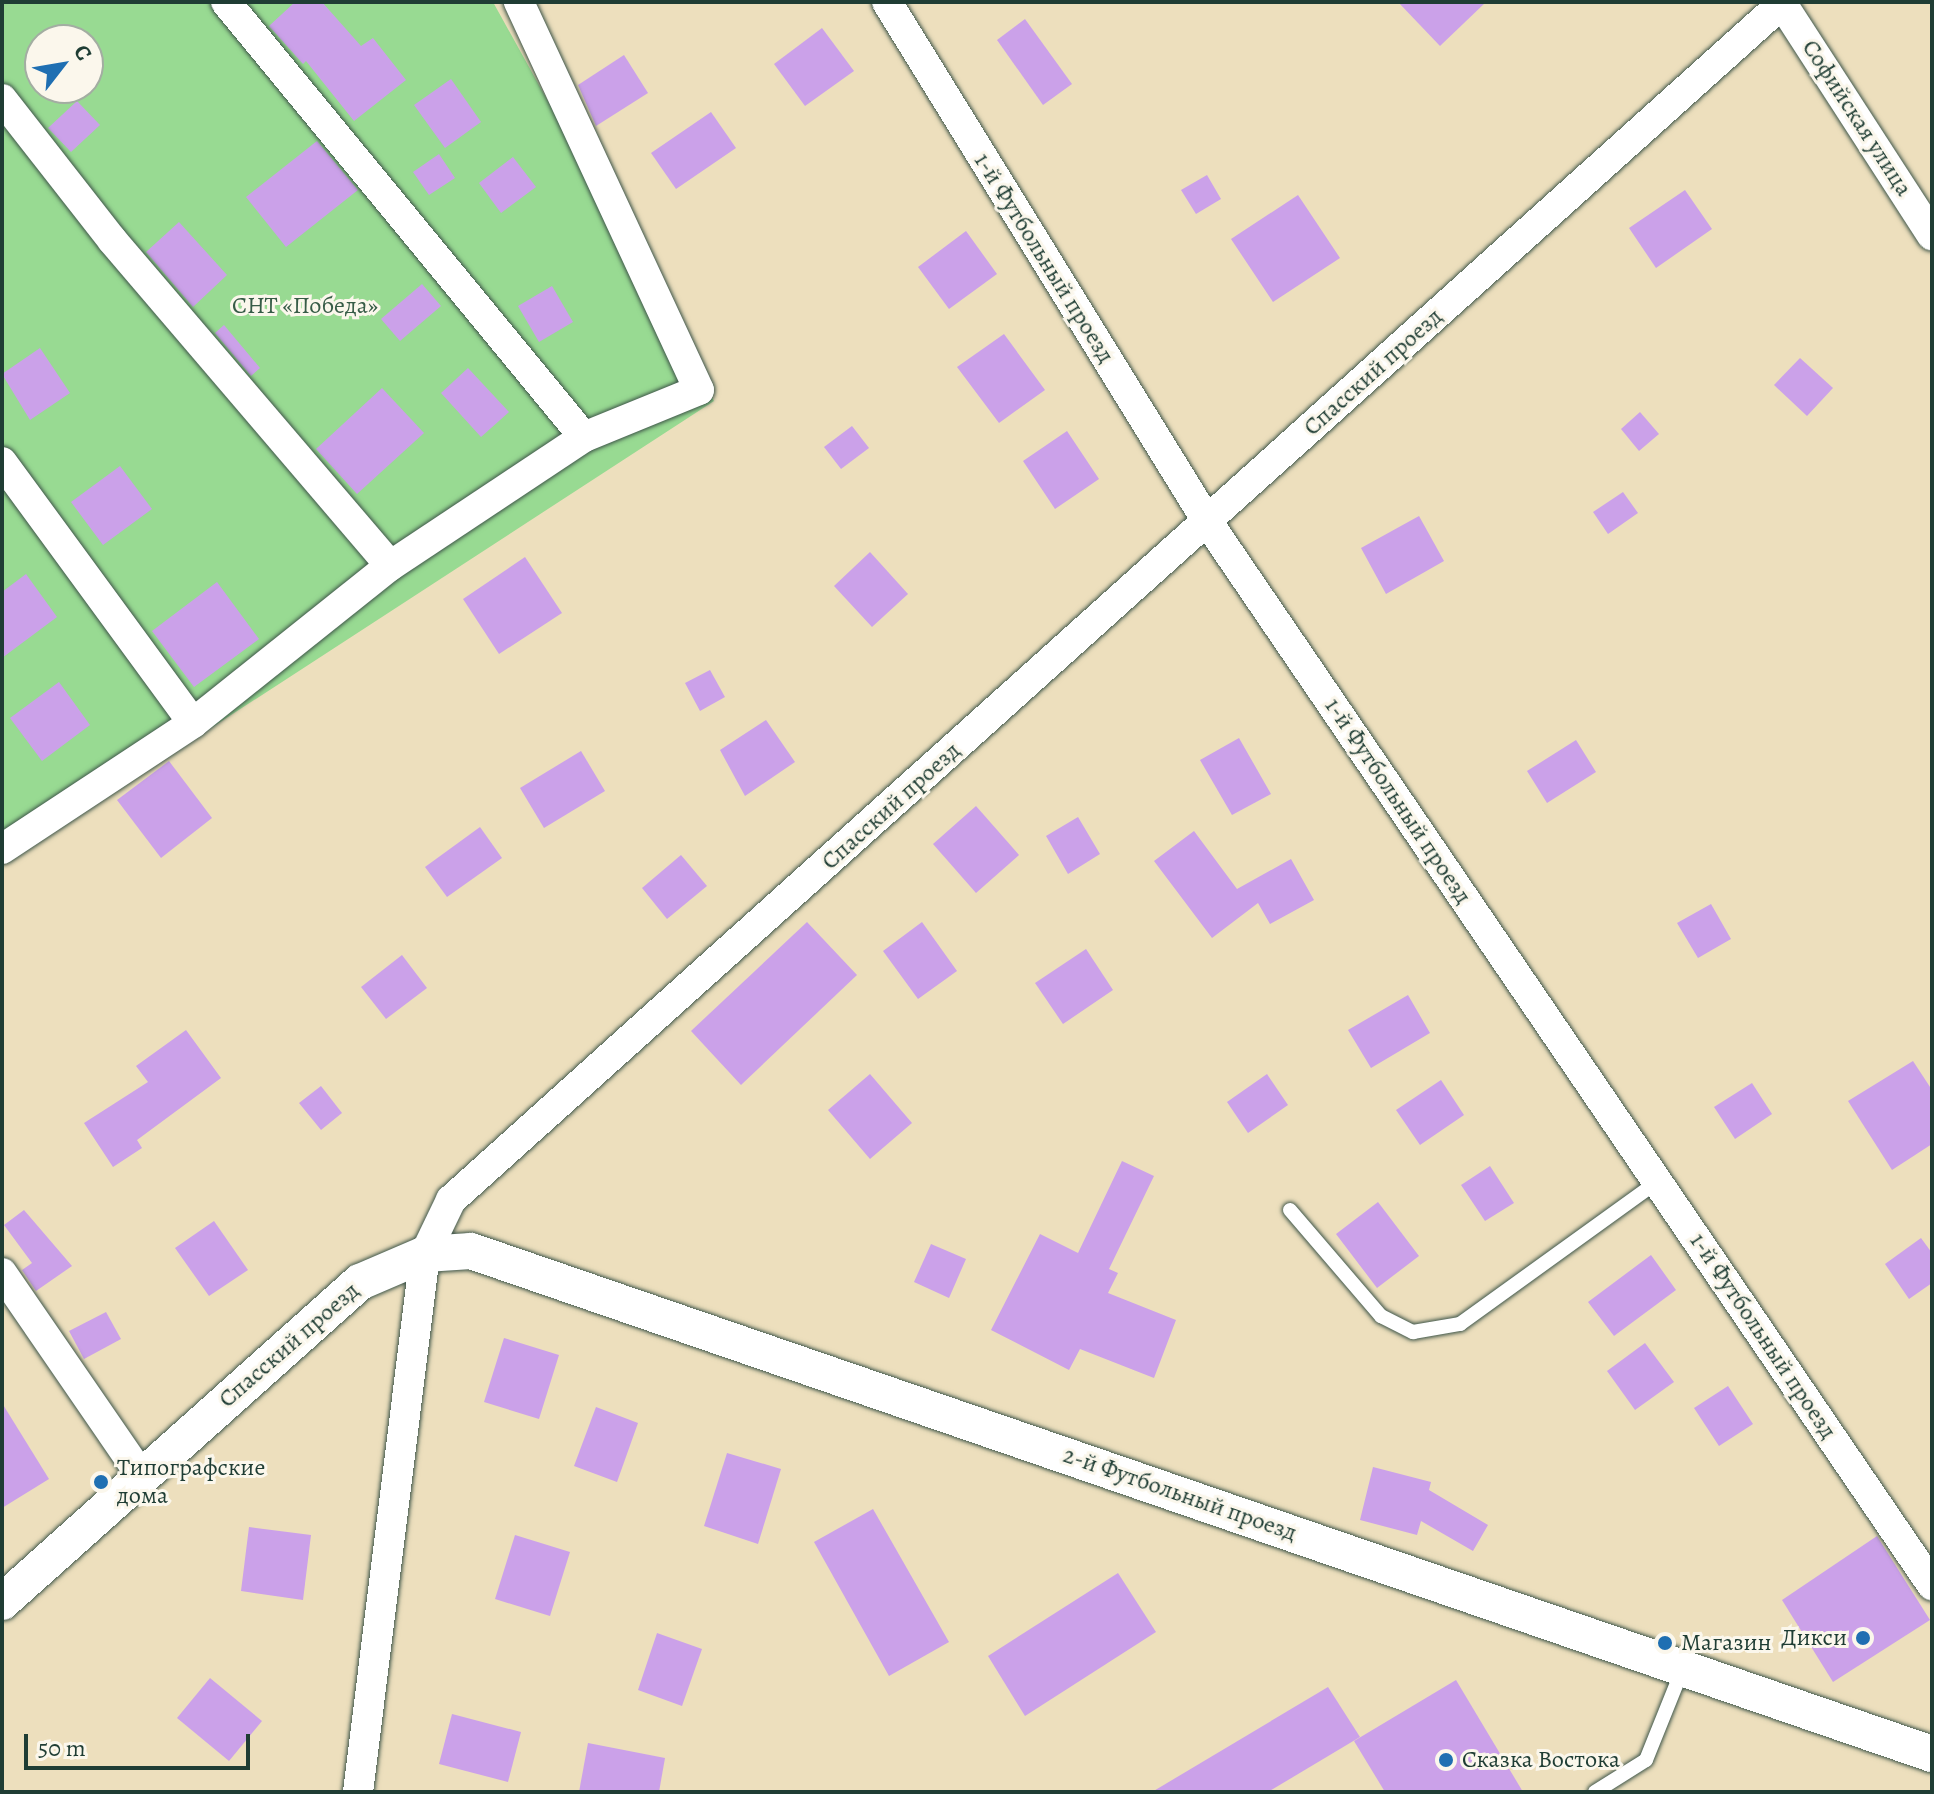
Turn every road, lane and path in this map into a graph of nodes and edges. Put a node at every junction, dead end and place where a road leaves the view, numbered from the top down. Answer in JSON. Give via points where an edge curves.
{"nodes":[{"id":1,"x":226,"y":2,"type":"edge"},
{"id":2,"x":519,"y":2,"type":"edge"},
{"id":3,"x":887,"y":2,"type":"edge"},
{"id":4,"x":1782,"y":2,"type":"edge"},
{"id":5,"x":2,"y":99,"type":"edge"},
{"id":6,"x":1932,"y":235,"type":"edge"},
{"id":7,"x":584,"y":437,"type":"junction"},
{"id":8,"x":2,"y":462,"type":"edge"},
{"id":9,"x":1207,"y":521,"type":"junction"},
{"id":10,"x":390,"y":566,"type":"junction"},
{"id":11,"x":193,"y":723,"type":"junction"},
{"id":12,"x":2,"y":849,"type":"edge"},
{"id":13,"x":1657,"y":1182,"type":"junction"},
{"id":14,"x":1290,"y":1210,"type":"dead end"},
{"id":15,"x":425,"y":1254,"type":"junction"},
{"id":16,"x":2,"y":1273,"type":"edge"},
{"id":17,"x":141,"y":1475,"type":"junction"},
{"id":18,"x":1932,"y":1585,"type":"edge"},
{"id":19,"x":2,"y":1602,"type":"edge"},
{"id":20,"x":1683,"y":1668,"type":"junction"},
{"id":21,"x":1932,"y":1754,"type":"edge"},
{"id":22,"x":358,"y":1792,"type":"edge"},
{"id":23,"x":1595,"y":1792,"type":"edge"}],
"edges":[{"from":1,"to":7,"type":"street"},
{"from":2,"to":7,"type":"street","via":[[699,390]]},
{"from":3,"to":9,"type":"street","name":"1-й Футбольный проезд"},
{"from":4,"to":6,"type":"street","name":"Софийская улица"},
{"from":4,"to":9,"type":"street","name":"Спасский проезд"},
{"from":5,"to":10,"type":"street","via":[[112,240]]},
{"from":7,"to":10,"type":"street"},
{"from":8,"to":11,"type":"street"},
{"from":9,"to":13,"type":"street","name":"1-й Футбольный проезд"},
{"from":9,"to":15,"type":"street","name":"Спасский проезд","via":[[451,1200]]},
{"from":10,"to":11,"type":"street"},
{"from":11,"to":12,"type":"street"},
{"from":13,"to":14,"type":"lane","via":[[1460,1324],[1413,1332],[1381,1316]]},
{"from":13,"to":18,"type":"street","name":"1-й Футбольный проезд"},
{"from":15,"to":17,"type":"street","name":"Спасский проезд","via":[[360,1282]]},
{"from":15,"to":20,"type":"street","name":"2-й Футбольный проезд","via":[[471,1251]]},
{"from":15,"to":22,"type":"street"},
{"from":16,"to":17,"type":"street"},
{"from":17,"to":19,"type":"street","name":"Спасский проезд"},
{"from":20,"to":21,"type":"street","name":"2-й Футбольный проезд"},
{"from":20,"to":23,"type":"lane","via":[[1646,1760]]}]}
